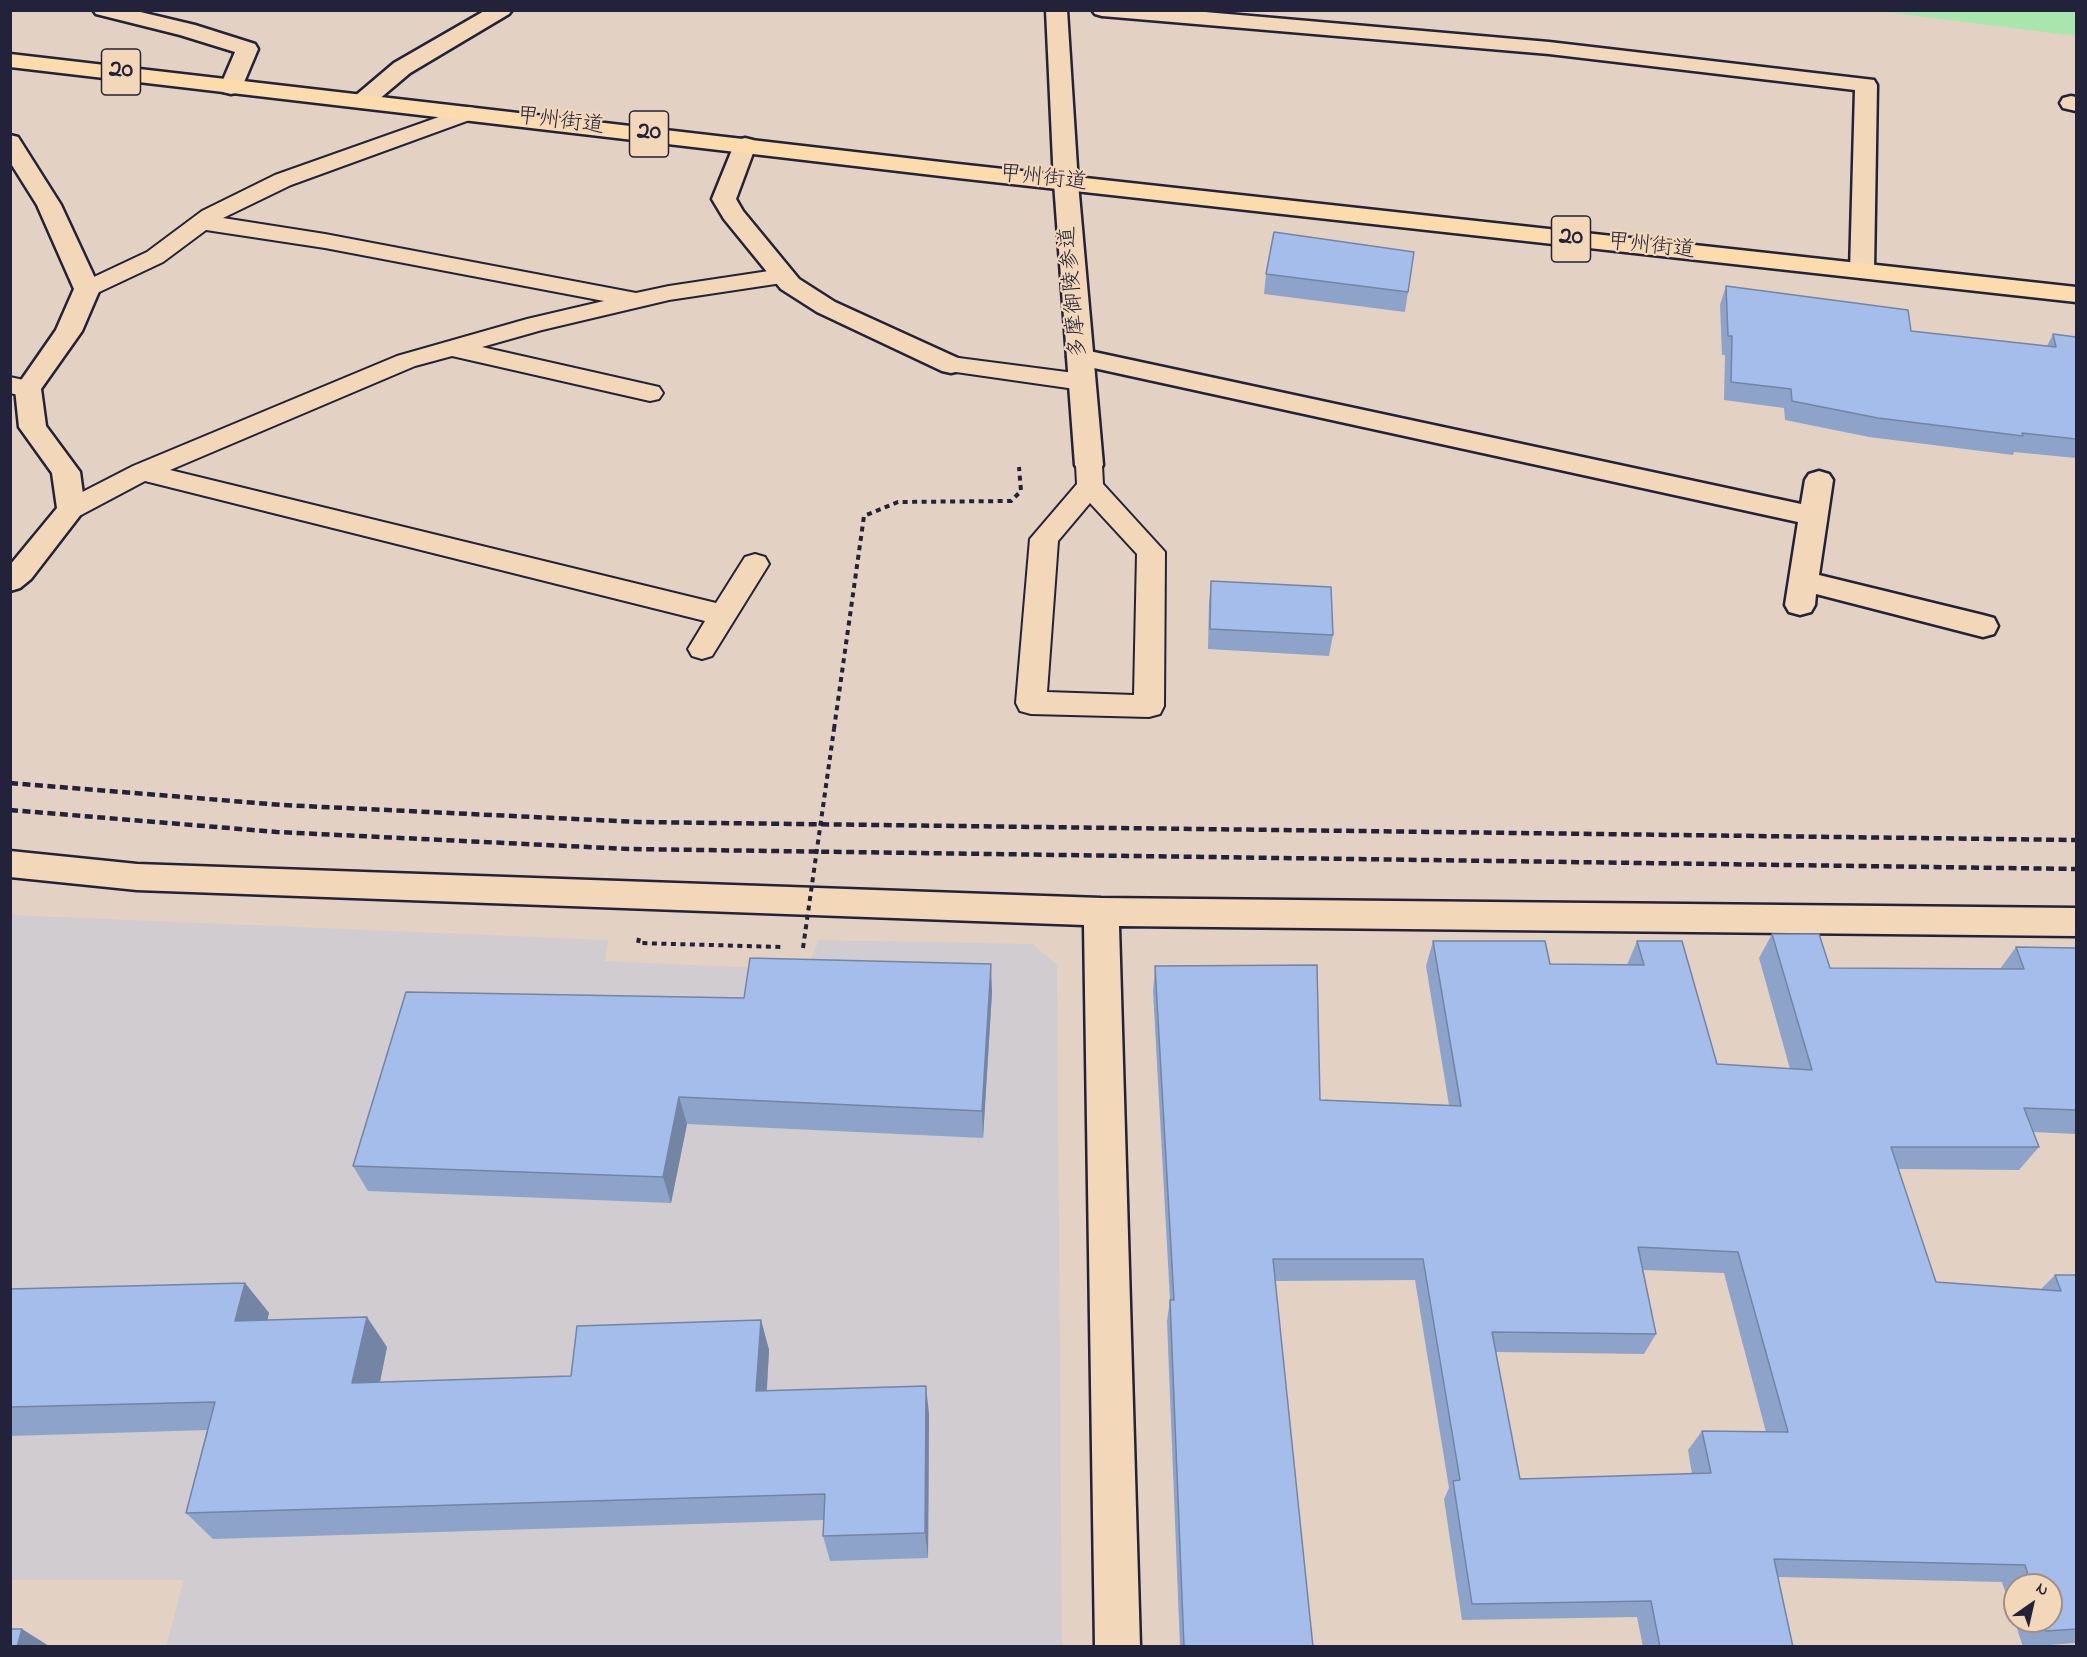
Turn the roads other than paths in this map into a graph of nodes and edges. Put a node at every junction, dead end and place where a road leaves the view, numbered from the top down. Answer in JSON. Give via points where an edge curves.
{"nodes":[{"id":1,"x":103,"y":10,"type":"edge"},
{"id":2,"x":502,"y":10,"type":"edge"},
{"id":3,"x":1056,"y":10,"type":"edge"},
{"id":4,"x":1102,"y":10,"type":"edge"},
{"id":5,"x":10,"y":60,"type":"edge"},
{"id":6,"x":231,"y":87,"type":"junction"},
{"id":7,"x":363,"y":100,"type":"junction"},
{"id":8,"x":467,"y":113,"type":"junction"},
{"id":9,"x":10,"y":142,"type":"edge"},
{"id":10,"x":746,"y":145,"type":"junction"},
{"id":11,"x":1066,"y":183,"type":"junction"},
{"id":12,"x":202,"y":222,"type":"junction"},
{"id":13,"x":1862,"y":271,"type":"junction"},
{"id":14,"x":782,"y":276,"type":"junction"},
{"id":15,"x":87,"y":289,"type":"junction"},
{"id":16,"x":2076,"y":295,"type":"edge"},
{"id":17,"x":638,"y":300,"type":"junction"},
{"id":18,"x":452,"y":348,"type":"junction"},
{"id":19,"x":951,"y":365,"type":"joint"},
{"id":20,"x":1081,"y":370,"type":"junction"},
{"id":21,"x":19,"y":387,"type":"edge"},
{"id":22,"x":650,"y":393,"type":"dead end"},
{"id":23,"x":142,"y":472,"type":"junction"},
{"id":24,"x":1089,"y":475,"type":"junction"},
{"id":25,"x":1819,"y":480,"type":"dead end"},
{"id":26,"x":71,"y":509,"type":"junction"},
{"id":27,"x":1813,"y":516,"type":"junction"},
{"id":28,"x":754,"y":564,"type":"dead end"},
{"id":29,"x":10,"y":581,"type":"edge"},
{"id":30,"x":723,"y":615,"type":"junction"},
{"id":31,"x":1983,"y":626,"type":"dead end"},
{"id":32,"x":702,"y":649,"type":"dead end"},
{"id":33,"x":10,"y":864,"type":"edge"},
{"id":34,"x":1101,"y":912,"type":"junction"},
{"id":35,"x":2076,"y":922,"type":"edge"},
{"id":36,"x":1118,"y":1647,"type":"edge"}],
"edges":[{"from":1,"to":6,"type":"street","via":[[247,49]]},
{"from":2,"to":7,"type":"street","via":[[402,68]]},
{"from":3,"to":11,"type":"street","name":"多摩御陵参道"},
{"from":4,"to":13,"type":"street","via":[[1549,48],[1866,85]]},
{"from":5,"to":6,"type":"highway","name":"甲州街道","number":"20"},
{"from":6,"to":7,"type":"highway","name":"甲州街道","number":"20"},
{"from":7,"to":8,"type":"highway","name":"甲州街道","number":"20"},
{"from":8,"to":10,"type":"highway","name":"甲州街道","number":"20"},
{"from":8,"to":12,"type":"lane","via":[[283,180]]},
{"from":9,"to":15,"type":"street","via":[[49,205]]},
{"from":10,"to":11,"type":"highway","name":"甲州街道","number":"20"},
{"from":10,"to":14,"type":"street","via":[[724,199]]},
{"from":11,"to":13,"type":"highway","name":"甲州街道","number":"20"},
{"from":11,"to":20,"type":"street","name":"多摩御陵参道"},
{"from":12,"to":15,"type":"lane","via":[[155,256]]},
{"from":12,"to":17,"type":"lane"},
{"from":13,"to":16,"type":"highway","name":"甲州街道","number":"20"},
{"from":14,"to":17,"type":"lane"},
{"from":14,"to":19,"type":"street","via":[[826,307]]},
{"from":15,"to":21,"type":"street","via":[[69,331]]},
{"from":17,"to":18,"type":"lane"},
{"from":18,"to":22,"type":"lane"},
{"from":18,"to":23,"type":"lane","via":[[406,361]]},
{"from":19,"to":20,"type":"lane"},
{"from":20,"to":24,"type":"street","name":"多摩御陵参道"},
{"from":20,"to":27,"type":"street"},
{"from":21,"to":26,"type":"street","via":[[33,427],[66,472]]},
{"from":23,"to":26,"type":"lane"},
{"from":23,"to":30,"type":"lane"},
{"from":24,"to":24,"type":"lane","via":[[1151,552],[1149,705],[1031,703],[1044,539]]},
{"from":25,"to":27,"type":"street"},
{"from":26,"to":29,"type":"street"},
{"from":27,"to":31,"type":"street","via":[[1802,593]]},
{"from":28,"to":30,"type":"lane"},
{"from":30,"to":32,"type":"lane"},
{"from":33,"to":34,"type":"street","via":[[137,877]]},
{"from":34,"to":35,"type":"street"},
{"from":34,"to":36,"type":"street"}]}
